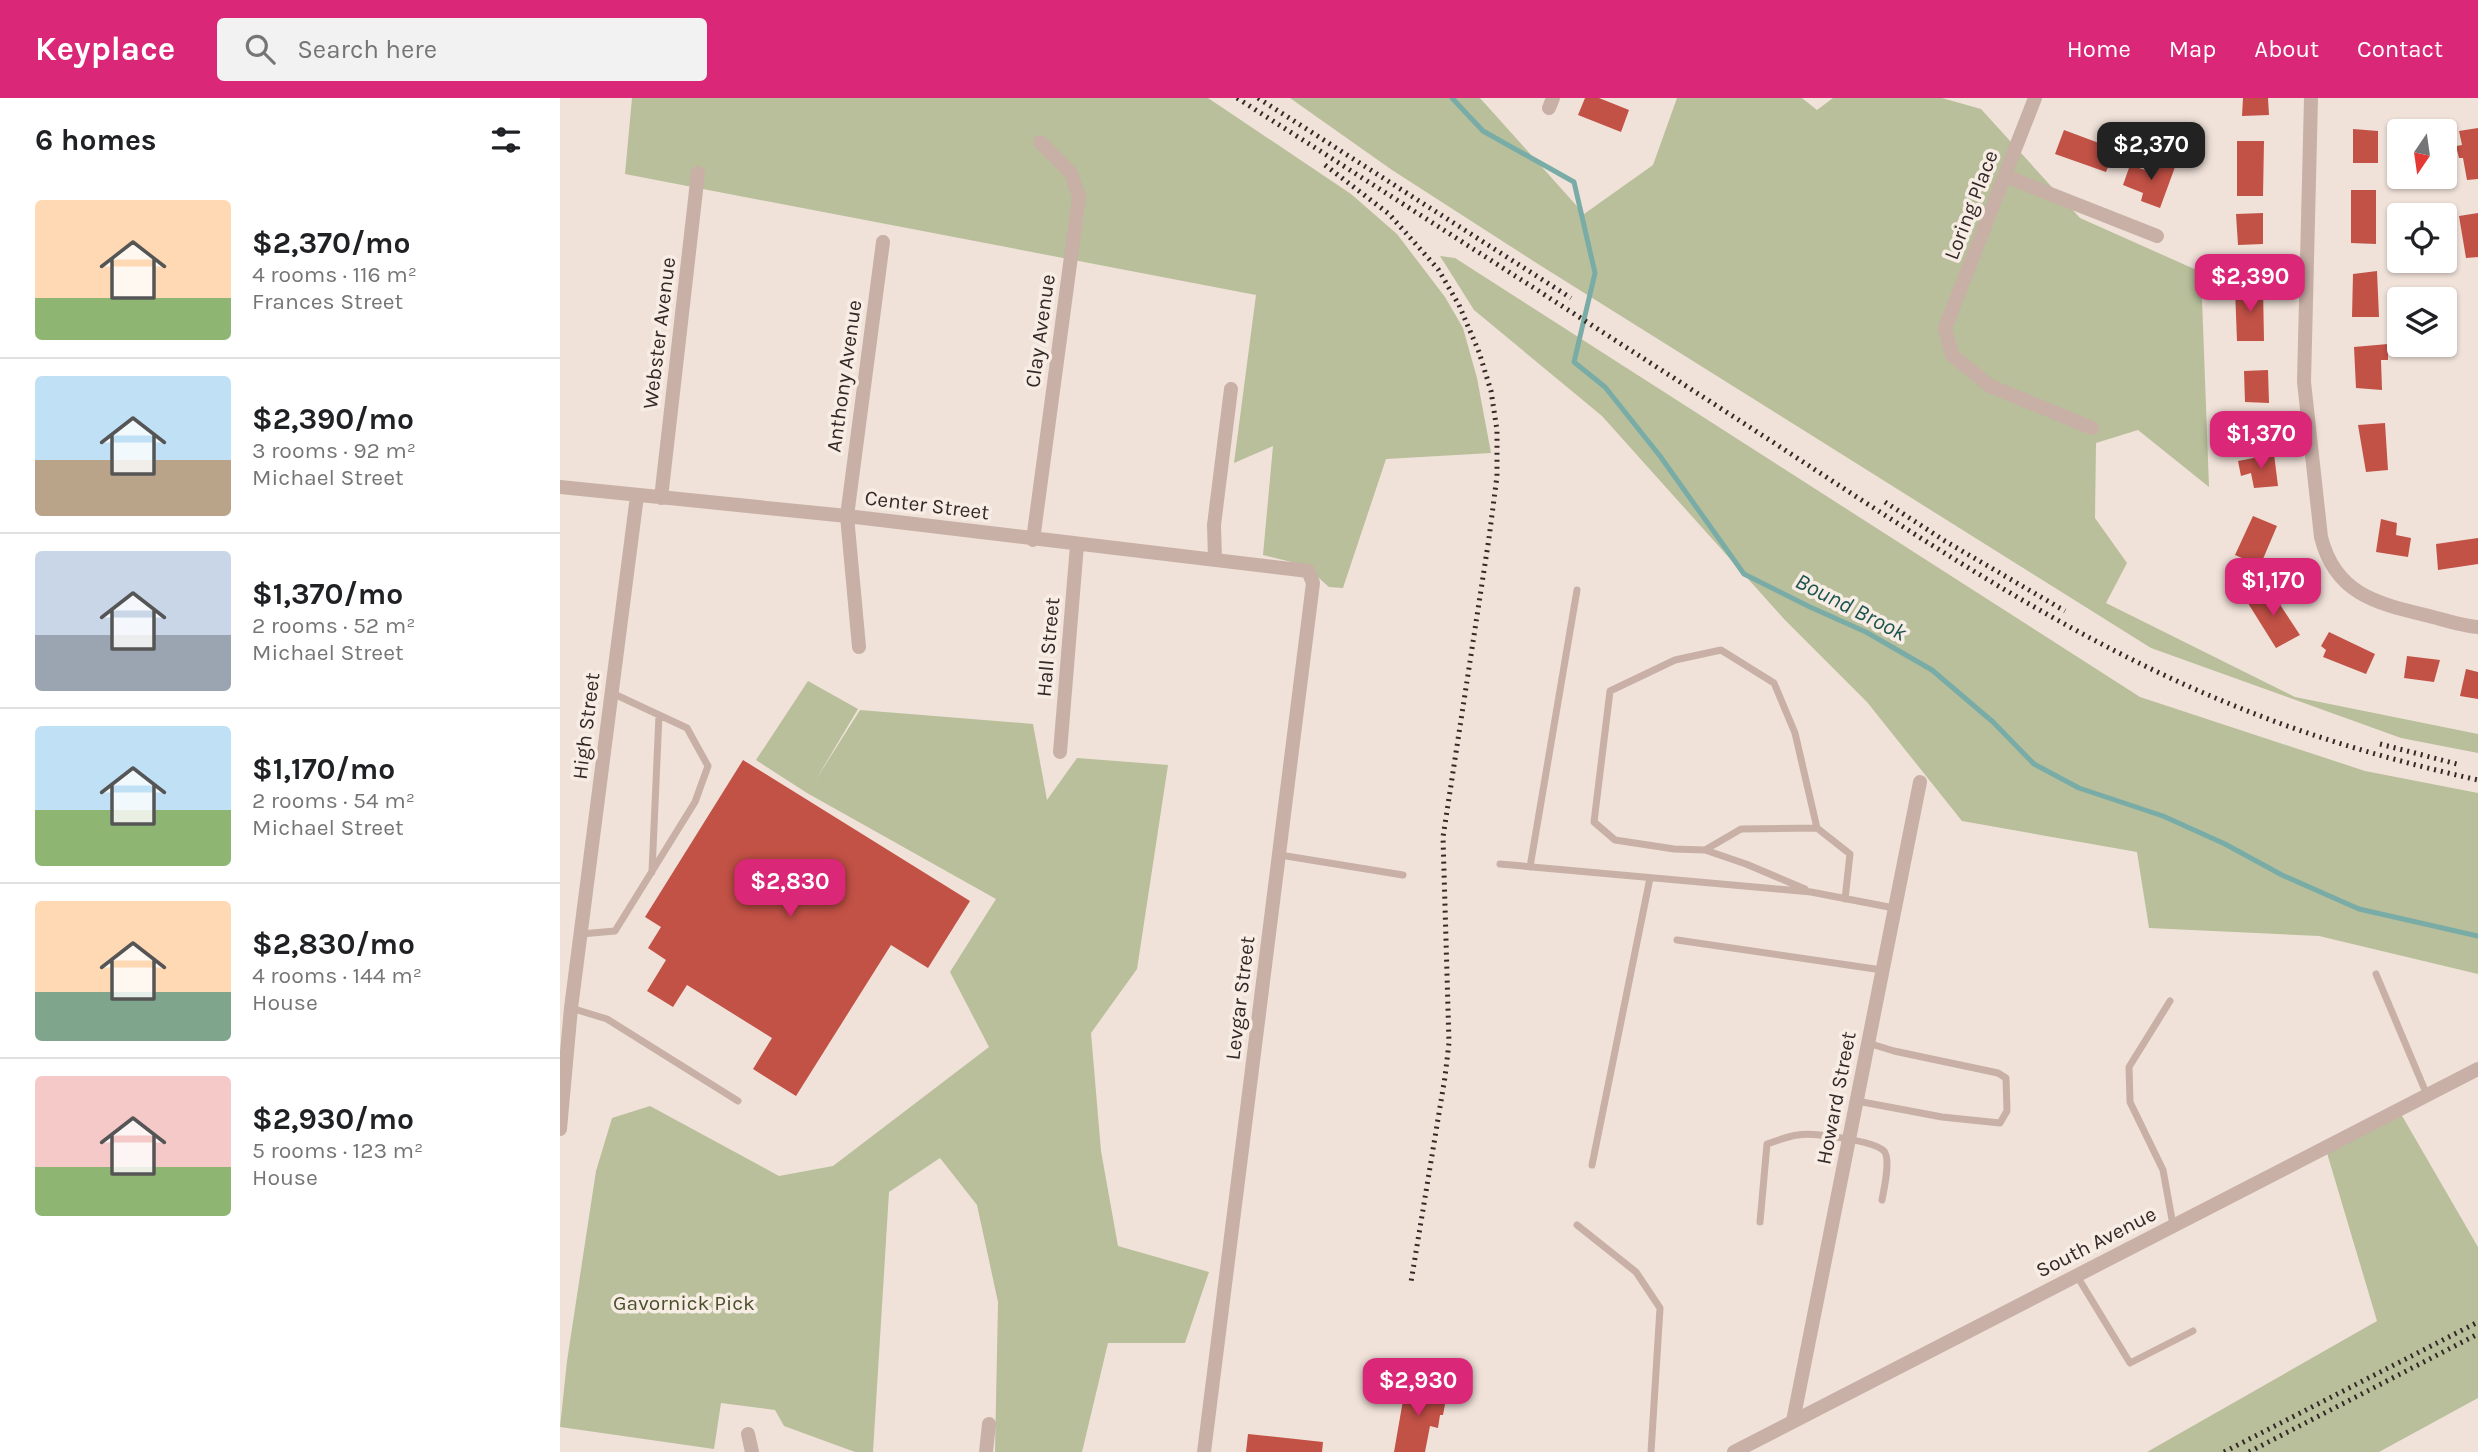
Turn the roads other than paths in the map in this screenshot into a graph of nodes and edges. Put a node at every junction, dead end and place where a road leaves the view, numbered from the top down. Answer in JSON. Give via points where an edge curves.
{"nodes":[{"id":1,"x":2035,"y":98,"type":"edge"},
{"id":2,"x":2311,"y":98,"type":"edge"},
{"id":3,"x":1040,"y":142,"type":"dead end"},
{"id":4,"x":698,"y":173,"type":"dead end"},
{"id":5,"x":2005,"y":176,"type":"junction"},
{"id":6,"x":2157,"y":236,"type":"dead end"},
{"id":7,"x":883,"y":242,"type":"dead end"},
{"id":8,"x":1231,"y":388,"type":"dead end"},
{"id":9,"x":2092,"y":428,"type":"dead end"},
{"id":10,"x":560,"y":487,"type":"edge"},
{"id":11,"x":637,"y":496,"type":"junction"},
{"id":12,"x":661,"y":498,"type":"junction"},
{"id":13,"x":847,"y":516,"type":"junction"},
{"id":14,"x":1033,"y":540,"type":"junction"},
{"id":15,"x":1077,"y":545,"type":"junction"},
{"id":16,"x":1215,"y":560,"type":"junction"},
{"id":17,"x":1288,"y":568,"type":"joint"},
{"id":18,"x":1577,"y":590,"type":"dead end"},
{"id":19,"x":2478,"y":627,"type":"edge"},
{"id":20,"x":859,"y":647,"type":"dead end"},
{"id":21,"x":612,"y":693,"type":"junction"},
{"id":22,"x":659,"y":715,"type":"junction"},
{"id":23,"x":1060,"y":752,"type":"dead end"},
{"id":24,"x":1920,"y":782,"type":"dead end"},
{"id":25,"x":1817,"y":828,"type":"junction"},
{"id":26,"x":1704,"y":850,"type":"junction"},
{"id":27,"x":1279,"y":855,"type":"junction"},
{"id":28,"x":1500,"y":863,"type":"dead end"},
{"id":29,"x":1530,"y":867,"type":"junction"},
{"id":30,"x":652,"y":872,"type":"junction"},
{"id":31,"x":1403,"y":875,"type":"dead end"},
{"id":32,"x":1650,"y":878,"type":"junction"},
{"id":33,"x":1811,"y":892,"type":"junction"},
{"id":34,"x":1845,"y":899,"type":"junction"},
{"id":35,"x":1895,"y":908,"type":"junction"},
{"id":36,"x":581,"y":934,"type":"junction"},
{"id":37,"x":1677,"y":940,"type":"dead end"},
{"id":38,"x":1883,"y":970,"type":"junction"},
{"id":39,"x":2376,"y":974,"type":"dead end"},
{"id":40,"x":2170,"y":1002,"type":"dead end"},
{"id":41,"x":571,"y":1008,"type":"junction"},
{"id":42,"x":1868,"y":1043,"type":"junction"},
{"id":43,"x":564,"y":1057,"type":"edge"},
{"id":44,"x":2478,"y":1069,"type":"edge"},
{"id":45,"x":2427,"y":1095,"type":"junction"},
{"id":46,"x":738,"y":1101,"type":"dead end"},
{"id":47,"x":1857,"y":1101,"type":"junction"},
{"id":48,"x":560,"y":1129,"type":"edge"},
{"id":49,"x":1849,"y":1140,"type":"junction"},
{"id":50,"x":1592,"y":1165,"type":"dead end"},
{"id":51,"x":1882,"y":1200,"type":"dead end"},
{"id":52,"x":1760,"y":1222,"type":"dead end"},
{"id":53,"x":1577,"y":1225,"type":"dead end"},
{"id":54,"x":2173,"y":1226,"type":"junction"},
{"id":55,"x":2076,"y":1276,"type":"junction"},
{"id":56,"x":2193,"y":1331,"type":"dead end"},
{"id":57,"x":1793,"y":1422,"type":"junction"},
{"id":58,"x":989,"y":1424,"type":"dead end"},
{"id":59,"x":748,"y":1434,"type":"dead end"},
{"id":60,"x":752,"y":1452,"type":"edge"},
{"id":61,"x":986,"y":1452,"type":"edge"},
{"id":62,"x":1204,"y":1452,"type":"edge"},
{"id":63,"x":1651,"y":1452,"type":"edge"},
{"id":64,"x":1734,"y":1452,"type":"edge"}],
"edges":[{"from":1,"to":5,"type":"street","name":"Loring Place"},
{"from":2,"to":19,"type":"street","via":[[2304,382],[2326,557],[2357,593],[2388,606]]},
{"from":3,"to":14,"type":"street","name":"Clay Avenue","via":[[1071,173],[1079,197]]},
{"from":4,"to":12,"type":"street","name":"Webster Avenue"},
{"from":5,"to":6,"type":"street"},
{"from":5,"to":9,"type":"street","name":"Loring Place","via":[[1945,327],[1952,355],[1990,386]]},
{"from":7,"to":13,"type":"street","name":"Anthony Avenue"},
{"from":8,"to":16,"type":"street","via":[[1214,525]]},
{"from":10,"to":11,"type":"street","name":"Center Street"},
{"from":11,"to":12,"type":"street","name":"Center Street"},
{"from":11,"to":21,"type":"street","name":"High Street"},
{"from":12,"to":13,"type":"street","name":"Center Street"},
{"from":13,"to":14,"type":"street","name":"Center Street"},
{"from":13,"to":20,"type":"street","name":"Anthony Avenue"},
{"from":14,"to":15,"type":"street","name":"Center Street"},
{"from":15,"to":16,"type":"street","name":"Center Street"},
{"from":15,"to":23,"type":"street","name":"Hall Street"},
{"from":16,"to":17,"type":"street","name":"Center Street"},
{"from":17,"to":27,"type":"street","name":"Levgar Street","via":[[1308,571],[1313,583]]},
{"from":18,"to":29,"type":"lane"},
{"from":21,"to":22,"type":"lane"},
{"from":21,"to":36,"type":"street","name":"High Street"},
{"from":22,"to":30,"type":"lane"},
{"from":22,"to":30,"type":"lane","via":[[687,728],[708,766],[695,802]]},
{"from":24,"to":35,"type":"street","name":"Howard Street"},
{"from":25,"to":26,"type":"lane","via":[[1741,829]]},
{"from":25,"to":26,"type":"lane","via":[[1795,733],[1774,683],[1721,650],[1675,660],[1610,691],[1594,822],[1615,840]]},
{"from":25,"to":34,"type":"lane","via":[[1850,854]]},
{"from":26,"to":33,"type":"lane"},
{"from":27,"to":31,"type":"lane"},
{"from":27,"to":62,"type":"street","name":"Levgar Street"},
{"from":28,"to":29,"type":"lane"},
{"from":29,"to":32,"type":"lane"},
{"from":30,"to":36,"type":"lane","via":[[615,931]]},
{"from":32,"to":33,"type":"lane"},
{"from":32,"to":50,"type":"lane"},
{"from":33,"to":34,"type":"lane"},
{"from":34,"to":35,"type":"lane"},
{"from":35,"to":38,"type":"street","name":"Howard Street"},
{"from":36,"to":41,"type":"street","name":"High Street"},
{"from":37,"to":38,"type":"lane"},
{"from":38,"to":42,"type":"street","name":"Howard Street"},
{"from":39,"to":45,"type":"lane"},
{"from":40,"to":54,"type":"lane","via":[[2129,1067],[2130,1102],[2163,1170]]},
{"from":41,"to":43,"type":"street","name":"High Street"},
{"from":41,"to":46,"type":"lane","via":[[607,1019]]},
{"from":42,"to":47,"type":"street","name":"Howard Street"},
{"from":42,"to":47,"type":"lane","via":[[1998,1073],[2006,1078],[2007,1111],[2000,1122]]},
{"from":43,"to":48,"type":"street","name":"High Street"},
{"from":44,"to":45,"type":"street","name":"South Avenue"},
{"from":45,"to":54,"type":"street","name":"South Avenue"},
{"from":47,"to":49,"type":"street","name":"Howard Street"},
{"from":49,"to":51,"type":"lane","via":[[1884,1151],[1888,1160]]},
{"from":49,"to":52,"type":"lane","via":[[1801,1134],[1767,1144]]},
{"from":49,"to":57,"type":"street","name":"Howard Street"},
{"from":53,"to":63,"type":"lane","via":[[1636,1272],[1660,1308]]},
{"from":54,"to":55,"type":"street","name":"South Avenue"},
{"from":55,"to":56,"type":"lane","via":[[2130,1363]]},
{"from":55,"to":57,"type":"street","name":"South Avenue"},
{"from":57,"to":64,"type":"street","name":"South Avenue"},
{"from":58,"to":61,"type":"street"},
{"from":59,"to":60,"type":"street"}]}
